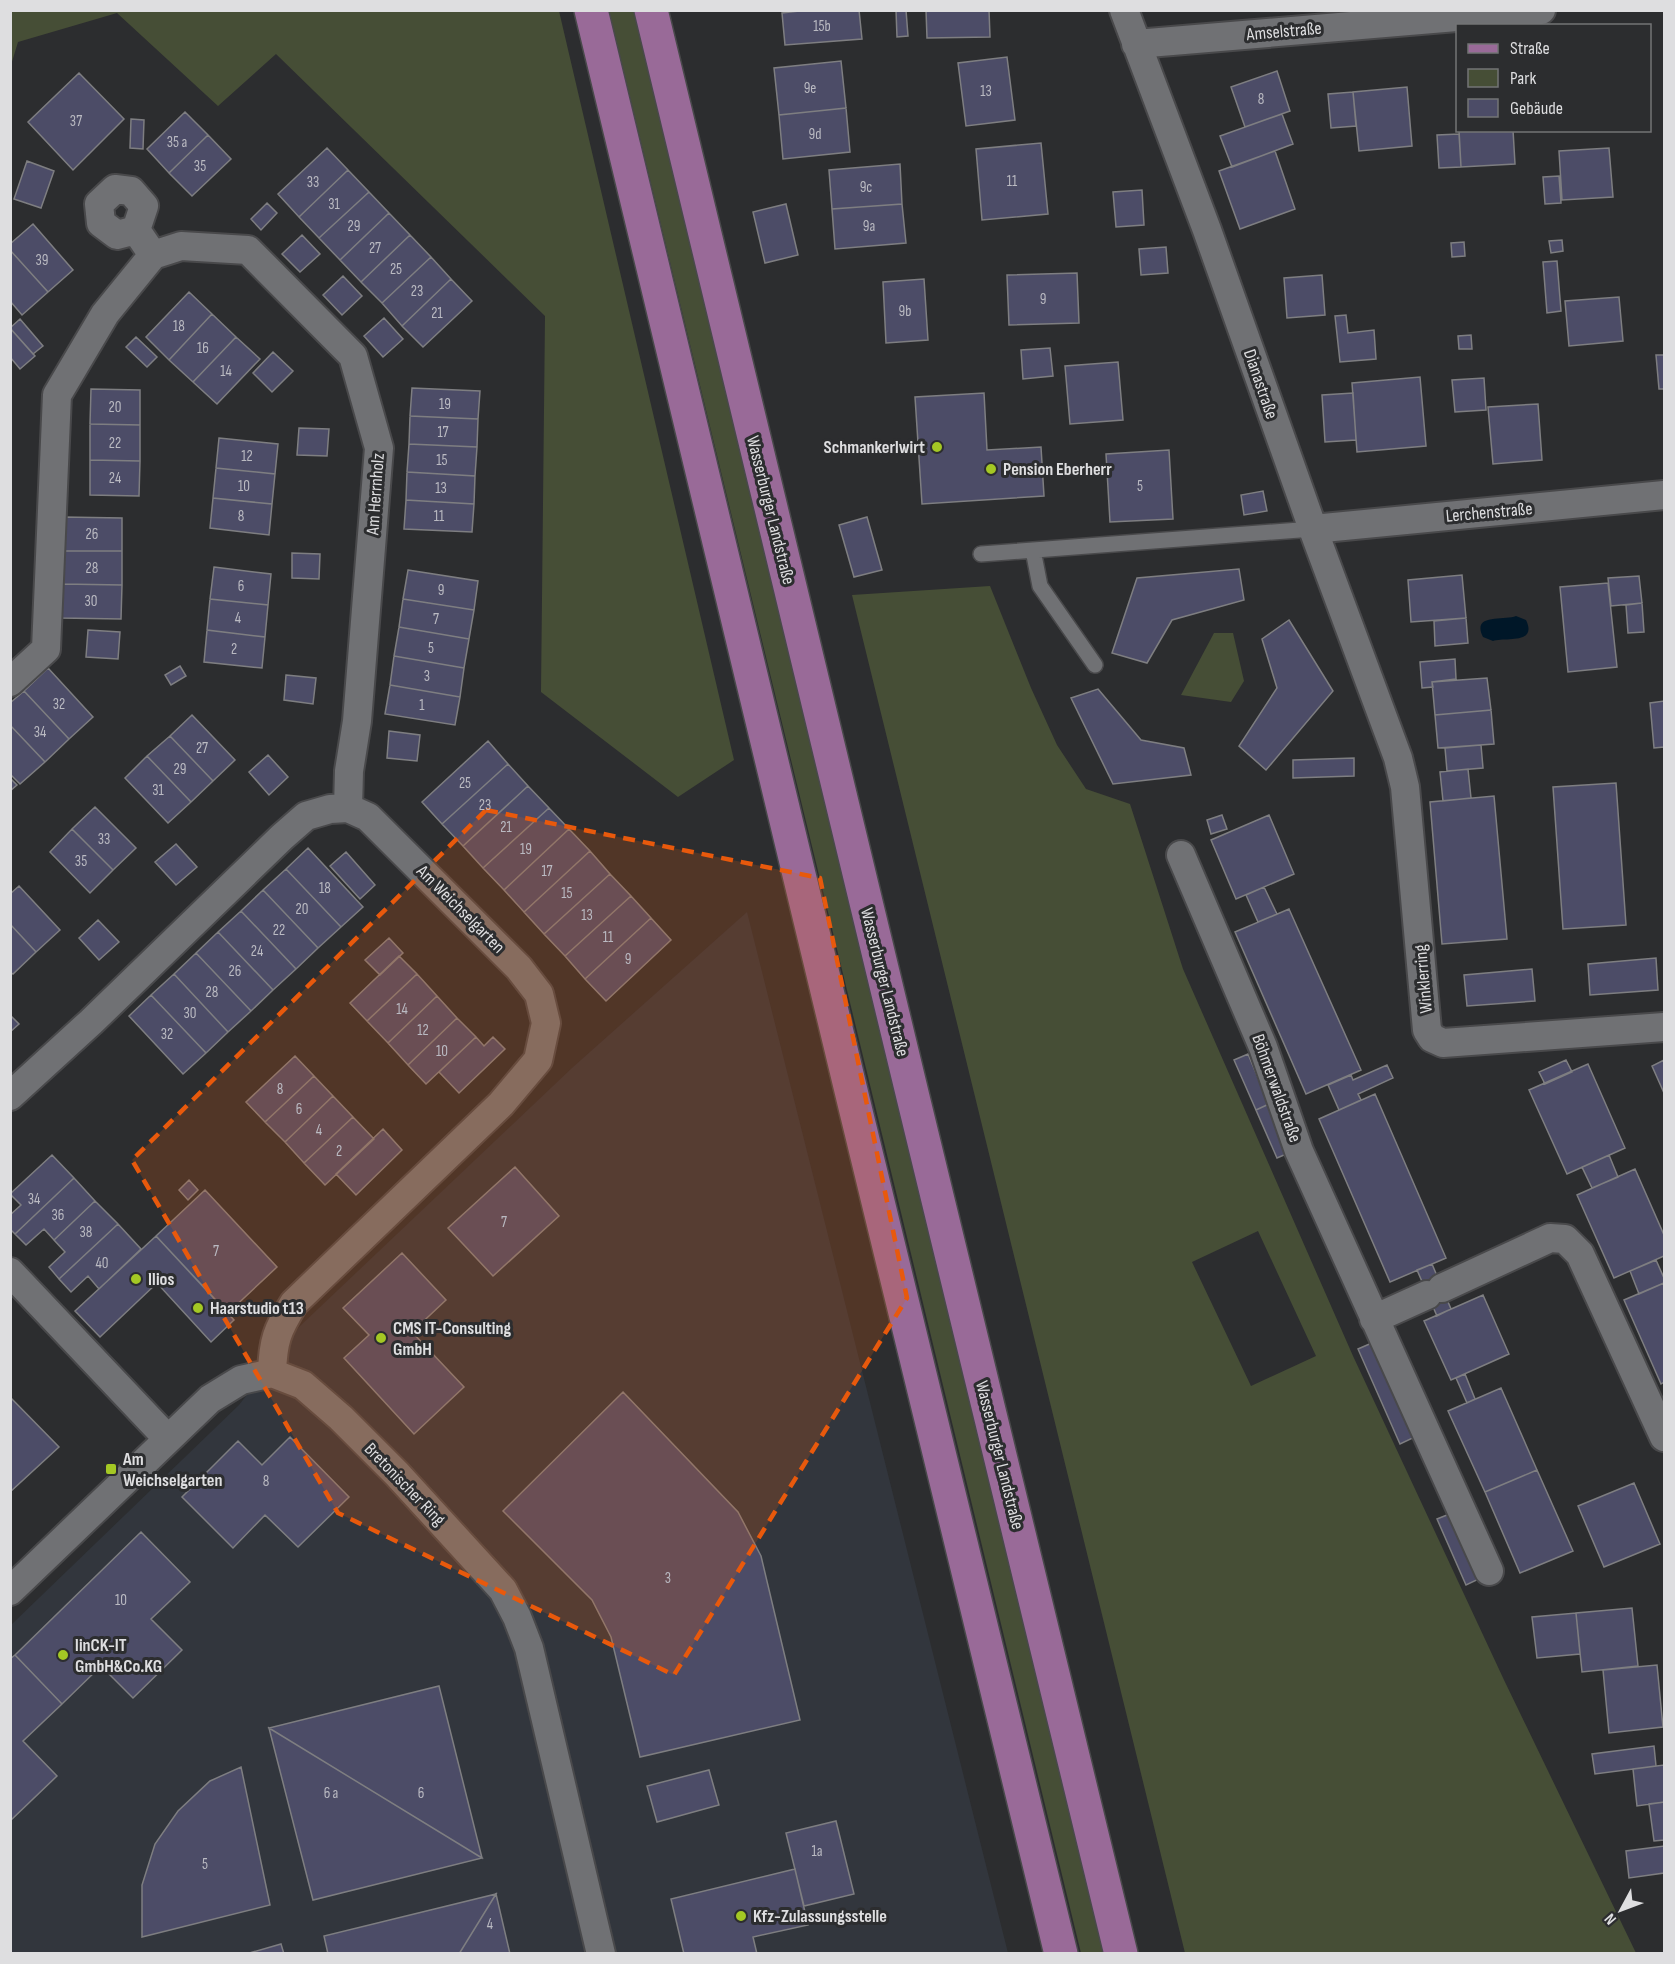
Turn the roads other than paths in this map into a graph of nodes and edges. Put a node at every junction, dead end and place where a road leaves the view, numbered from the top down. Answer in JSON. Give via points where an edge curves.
{"nodes":[{"id":1,"x":591,"y":10,"type":"edge"},
{"id":2,"x":651,"y":10,"type":"edge"},
{"id":3,"x":1124,"y":10,"type":"edge"},
{"id":4,"x":1541,"y":10,"type":"edge"},
{"id":5,"x":1136,"y":44,"type":"junction"},
{"id":6,"x":136,"y":230,"type":"dead end"},
{"id":7,"x":153,"y":255,"type":"junction"},
{"id":8,"x":1665,"y":495,"type":"edge"},
{"id":9,"x":1313,"y":529,"type":"junction"},
{"id":10,"x":1033,"y":549,"type":"junction"},
{"id":11,"x":981,"y":554,"type":"dead end"},
{"id":12,"x":1095,"y":665,"type":"dead end"},
{"id":13,"x":10,"y":682,"type":"edge"},
{"id":14,"x":1398,"y":758,"type":"joint"},
{"id":15,"x":348,"y":808,"type":"junction"},
{"id":16,"x":1181,"y":855,"type":"dead end"},
{"id":17,"x":1665,"y":1028,"type":"edge"},
{"id":18,"x":10,"y":1096,"type":"edge"},
{"id":19,"x":10,"y":1272,"type":"edge"},
{"id":20,"x":1374,"y":1319,"type":"junction"},
{"id":21,"x":272,"y":1373,"type":"junction"},
{"id":22,"x":1663,"y":1430,"type":"edge"},
{"id":23,"x":168,"y":1439,"type":"junction"},
{"id":24,"x":1489,"y":1571,"type":"dead end"},
{"id":25,"x":10,"y":1592,"type":"edge"},
{"id":26,"x":601,"y":1953,"type":"edge"},
{"id":27,"x":1061,"y":1953,"type":"edge"},
{"id":28,"x":1121,"y":1953,"type":"edge"}],
"edges":[{"from":1,"to":27,"type":"main road"},
{"from":2,"to":28,"type":"main road","name":"Wasserburger Landstraße"},
{"from":3,"to":5,"type":"street","name":"Dianastraße"},
{"from":4,"to":5,"type":"street","name":"Amselstraße"},
{"from":5,"to":9,"type":"street","name":"Dianastraße"},
{"from":6,"to":7,"type":"street"},
{"from":7,"to":13,"type":"street","via":[[105,314],[57,395],[46,649]]},
{"from":7,"to":15,"type":"street","name":"Am Herrnholz","via":[[181,246],[248,250],[353,356],[379,448]]},
{"from":8,"to":9,"type":"street","name":"Lerchenstraße"},
{"from":9,"to":10,"type":"lane"},
{"from":9,"to":14,"type":"street","name":"Dianastraße"},
{"from":10,"to":11,"type":"lane"},
{"from":10,"to":12,"type":"lane","via":[[1040,586]]},
{"from":14,"to":17,"type":"street","name":"Winklerring","via":[[1405,787],[1427,1030],[1432,1038],[1443,1043]]},
{"from":15,"to":18,"type":"street","via":[[306,816]]},
{"from":15,"to":21,"type":"street","name":"Am Weichselgarten","via":[[368,817],[519,968],[540,994],[546,1023],[538,1060],[501,1104],[294,1303],[279,1328]]},
{"from":16,"to":20,"type":"street","name":"Böhmerwaldstraße","via":[[1263,1047],[1299,1151]]},
{"from":19,"to":23,"type":"street"},
{"from":20,"to":22,"type":"street","via":[[1550,1238],[1564,1239],[1581,1254]]},
{"from":20,"to":24,"type":"street","name":"Böhmerwaldstraße"},
{"from":21,"to":23,"type":"street","via":[[241,1380],[225,1390]]},
{"from":21,"to":26,"type":"street","name":"Bretonischer Ring","via":[[303,1385],[341,1418],[503,1590],[529,1648]]},
{"from":23,"to":25,"type":"street"}]}
